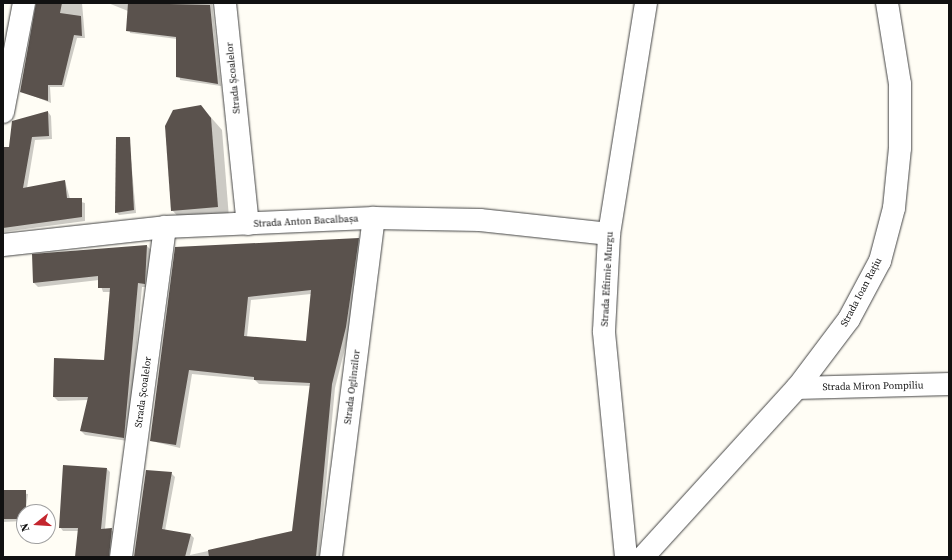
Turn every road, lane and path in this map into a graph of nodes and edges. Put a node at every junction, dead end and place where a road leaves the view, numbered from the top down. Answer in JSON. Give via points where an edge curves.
{"nodes":[{"id":1,"x":24,"y":3,"type":"edge"},
{"id":2,"x":225,"y":3,"type":"edge"},
{"id":3,"x":646,"y":3,"type":"edge"},
{"id":4,"x":887,"y":3,"type":"edge"},
{"id":5,"x":3,"y":112,"type":"edge"},
{"id":6,"x":374,"y":218,"type":"junction"},
{"id":7,"x":248,"y":224,"type":"junction"},
{"id":8,"x":165,"y":228,"type":"junction"},
{"id":9,"x":609,"y":234,"type":"junction"},
{"id":10,"x":3,"y":245,"type":"edge"},
{"id":11,"x":949,"y":384,"type":"edge"},
{"id":12,"x":797,"y":388,"type":"junction"},
{"id":13,"x":121,"y":557,"type":"edge"},
{"id":14,"x":331,"y":557,"type":"edge"},
{"id":15,"x":626,"y":557,"type":"edge"},
{"id":16,"x":643,"y":557,"type":"edge"}],
"edges":[{"from":1,"to":5,"type":"street"},
{"from":2,"to":7,"type":"street","name":"Strada Școalelor"},
{"from":3,"to":9,"type":"street","name":"Strada Eftimie Murgu"},
{"from":4,"to":12,"type":"street","name":"Strada Ioan Rațiu","via":[[900,84],[900,148],[894,208],[880,261],[849,319]]},
{"from":6,"to":7,"type":"street","name":"Strada Anton Bacalbașa"},
{"from":6,"to":9,"type":"street","name":"Strada Anton Bacalbașa","via":[[480,220]]},
{"from":6,"to":14,"type":"street","name":"Strada Oglinzilor"},
{"from":7,"to":8,"type":"street","name":"Strada Anton Bacalbașa"},
{"from":8,"to":10,"type":"street","name":"Strada Anton Bacalbașa"},
{"from":8,"to":13,"type":"street","name":"Strada Școalelor"},
{"from":9,"to":15,"type":"street","name":"Strada Eftimie Murgu","via":[[604,330]]},
{"from":11,"to":12,"type":"street","name":"Strada Miron Pompiliu"},
{"from":12,"to":16,"type":"street","name":"Strada Ioan Rațiu"}]}
